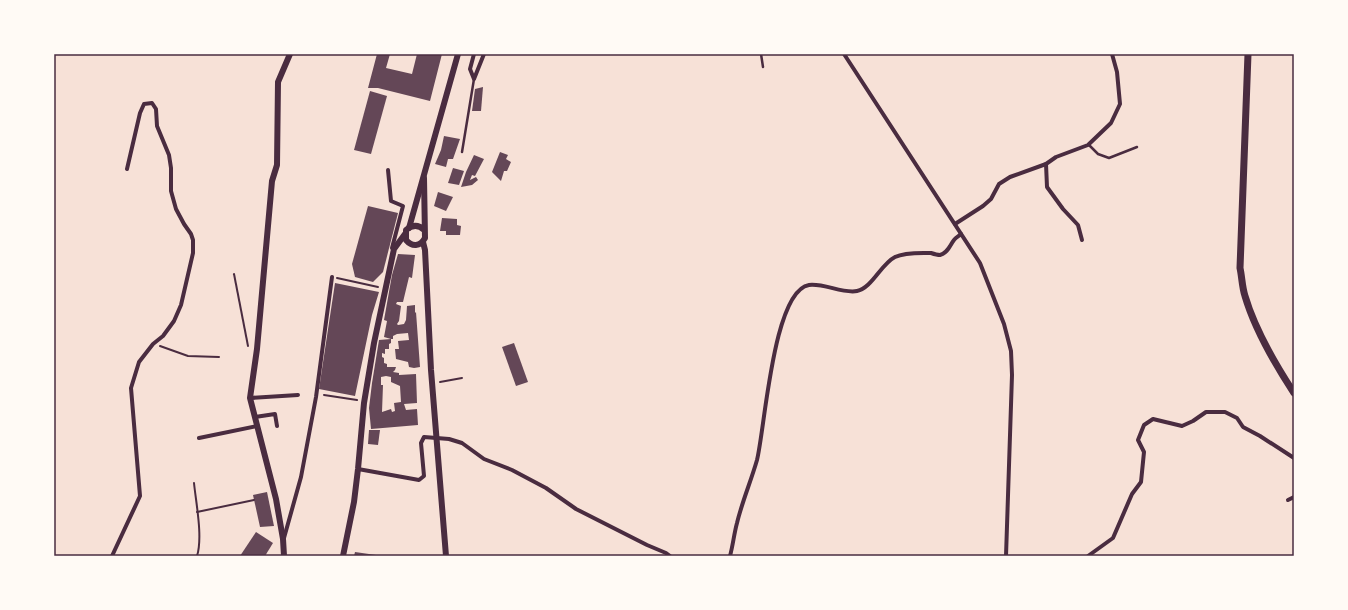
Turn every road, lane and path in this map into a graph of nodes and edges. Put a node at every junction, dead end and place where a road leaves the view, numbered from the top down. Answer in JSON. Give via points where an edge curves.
{"nodes":[{"id":1,"x":290,"y":54,"type":"edge"},
{"id":2,"x":458,"y":54,"type":"edge"},
{"id":3,"x":474,"y":54,"type":"edge"},
{"id":4,"x":484,"y":54,"type":"edge"},
{"id":5,"x":761,"y":54,"type":"edge"},
{"id":6,"x":844,"y":54,"type":"edge"},
{"id":7,"x":1112,"y":54,"type":"edge"},
{"id":8,"x":1248,"y":54,"type":"edge"},
{"id":9,"x":763,"y":67,"type":"dead end"},
{"id":10,"x":474,"y":79,"type":"junction"},
{"id":11,"x":1088,"y":145,"type":"junction"},
{"id":12,"x":1137,"y":147,"type":"dead end"},
{"id":13,"x":462,"y":152,"type":"dead end"},
{"id":14,"x":1046,"y":164,"type":"junction"},
{"id":15,"x":127,"y":169,"type":"dead end"},
{"id":16,"x":388,"y":170,"type":"dead end"},
{"id":17,"x":424,"y":170,"type":"junction"},
{"id":18,"x":955,"y":224,"type":"junction"},
{"id":19,"x":409,"y":228,"type":"junction"},
{"id":20,"x":424,"y":230,"type":"junction"},
{"id":21,"x":405,"y":234,"type":"junction"},
{"id":22,"x":962,"y":234,"type":"junction"},
{"id":23,"x":1082,"y":240,"type":"dead end"},
{"id":24,"x":423,"y":242,"type":"junction"},
{"id":25,"x":394,"y":249,"type":"junction"},
{"id":26,"x":234,"y":274,"type":"dead end"},
{"id":27,"x":332,"y":277,"type":"joint"},
{"id":28,"x":385,"y":288,"type":"junction"},
{"id":29,"x":154,"y":344,"type":"junction"},
{"id":30,"x":249,"y":347,"type":"dead end"},
{"id":31,"x":219,"y":357,"type":"dead end"},
{"id":32,"x":462,"y":378,"type":"dead end"},
{"id":33,"x":440,"y":382,"type":"dead end"},
{"id":34,"x":1294,"y":393,"type":"edge"},
{"id":35,"x":317,"y":394,"type":"junction"},
{"id":36,"x":298,"y":395,"type":"dead end"},
{"id":37,"x":250,"y":398,"type":"junction"},
{"id":38,"x":357,"y":400,"type":"dead end"},
{"id":39,"x":255,"y":417,"type":"junction"},
{"id":40,"x":257,"y":426,"type":"junction"},
{"id":41,"x":277,"y":426,"type":"dead end"},
{"id":42,"x":199,"y":438,"type":"dead end"},
{"id":43,"x":1294,"y":458,"type":"edge"},
{"id":44,"x":358,"y":469,"type":"junction"},
{"id":45,"x":194,"y":483,"type":"dead end"},
{"id":46,"x":1294,"y":497,"type":"edge"},
{"id":47,"x":254,"y":500,"type":"dead end"},
{"id":48,"x":1288,"y":500,"type":"dead end"},
{"id":49,"x":197,"y":512,"type":"junction"},
{"id":50,"x":283,"y":539,"type":"junction"},
{"id":51,"x":112,"y":556,"type":"edge"},
{"id":52,"x":197,"y":556,"type":"edge"},
{"id":53,"x":284,"y":556,"type":"edge"},
{"id":54,"x":343,"y":556,"type":"edge"},
{"id":55,"x":446,"y":556,"type":"edge"},
{"id":56,"x":670,"y":556,"type":"edge"},
{"id":57,"x":730,"y":556,"type":"edge"},
{"id":58,"x":1006,"y":556,"type":"edge"},
{"id":59,"x":1088,"y":556,"type":"edge"}],
"edges":[{"from":1,"to":37,"type":"street","via":[[278,82],[277,165],[272,181],[257,349]]},
{"from":2,"to":17,"type":"street"},
{"from":3,"to":10,"type":"street","via":[[470,69]]},
{"from":4,"to":10,"type":"street"},
{"from":5,"to":9,"type":"lane"},
{"from":6,"to":18,"type":"street"},
{"from":7,"to":11,"type":"street","via":[[1118,72],[1120,104],[1111,123]]},
{"from":8,"to":34,"type":"main road","via":[[1240,268],[1254,322]]},
{"from":10,"to":13,"type":"lane"},
{"from":11,"to":12,"type":"lane","via":[[1098,154],[1109,158]]},
{"from":11,"to":14,"type":"street","via":[[1056,157]]},
{"from":14,"to":18,"type":"street","via":[[1010,176],[999,184],[991,199],[983,206]]},
{"from":14,"to":23,"type":"street","via":[[1048,188],[1078,225]]},
{"from":15,"to":29,"type":"street","via":[[140,113],[144,104],[152,103],[156,109],[157,126],[169,155],[171,191],[176,209],[193,240],[193,253],[178,311],[174,321]]},
{"from":16,"to":25,"type":"street","via":[[391,201],[403,206],[392,248]]},
{"from":17,"to":19,"type":"street"},
{"from":17,"to":20,"type":"street"},
{"from":18,"to":22,"type":"street"},
{"from":19,"to":20,"type":"street","via":[[415,225]]},
{"from":19,"to":21,"type":"street"},
{"from":20,"to":24,"type":"street"},
{"from":21,"to":24,"type":"street","via":[[406,240],[411,244]]},
{"from":21,"to":25,"type":"street"},
{"from":22,"to":57,"type":"street","via":[[940,255],[930,253],[896,256],[867,286],[858,291],[809,285],[799,290],[791,300],[776,346],[757,459],[737,523]]},
{"from":22,"to":58,"type":"street","via":[[980,263],[1004,324],[1011,351]]},
{"from":24,"to":55,"type":"street"},
{"from":25,"to":28,"type":"street"},
{"from":26,"to":30,"type":"path"},
{"from":27,"to":28,"type":"path"},
{"from":27,"to":35,"type":"street"},
{"from":28,"to":44,"type":"street","via":[[366,384]]},
{"from":29,"to":31,"type":"path","via":[[188,356]]},
{"from":29,"to":51,"type":"street","via":[[139,362],[131,388],[140,496]]},
{"from":32,"to":33,"type":"path"},
{"from":35,"to":38,"type":"path"},
{"from":35,"to":50,"type":"street","via":[[301,477]]},
{"from":36,"to":37,"type":"street"},
{"from":37,"to":39,"type":"street"},
{"from":39,"to":40,"type":"street"},
{"from":39,"to":41,"type":"street","via":[[275,414]]},
{"from":40,"to":42,"type":"street"},
{"from":40,"to":50,"type":"street","via":[[276,499]]},
{"from":43,"to":59,"type":"street","via":[[1243,427],[1237,418],[1226,412],[1206,412],[1182,426],[1153,419],[1144,425],[1138,440],[1144,452],[1141,482],[1132,494],[1113,538]]},
{"from":44,"to":54,"type":"street"},
{"from":44,"to":56,"type":"street","via":[[419,480],[424,476],[421,443],[424,437],[449,439],[462,443],[484,459],[546,488],[576,509]]},
{"from":45,"to":49,"type":"path"},
{"from":46,"to":48,"type":"street"},
{"from":47,"to":49,"type":"path"},
{"from":49,"to":52,"type":"path"},
{"from":50,"to":53,"type":"street"}]}
